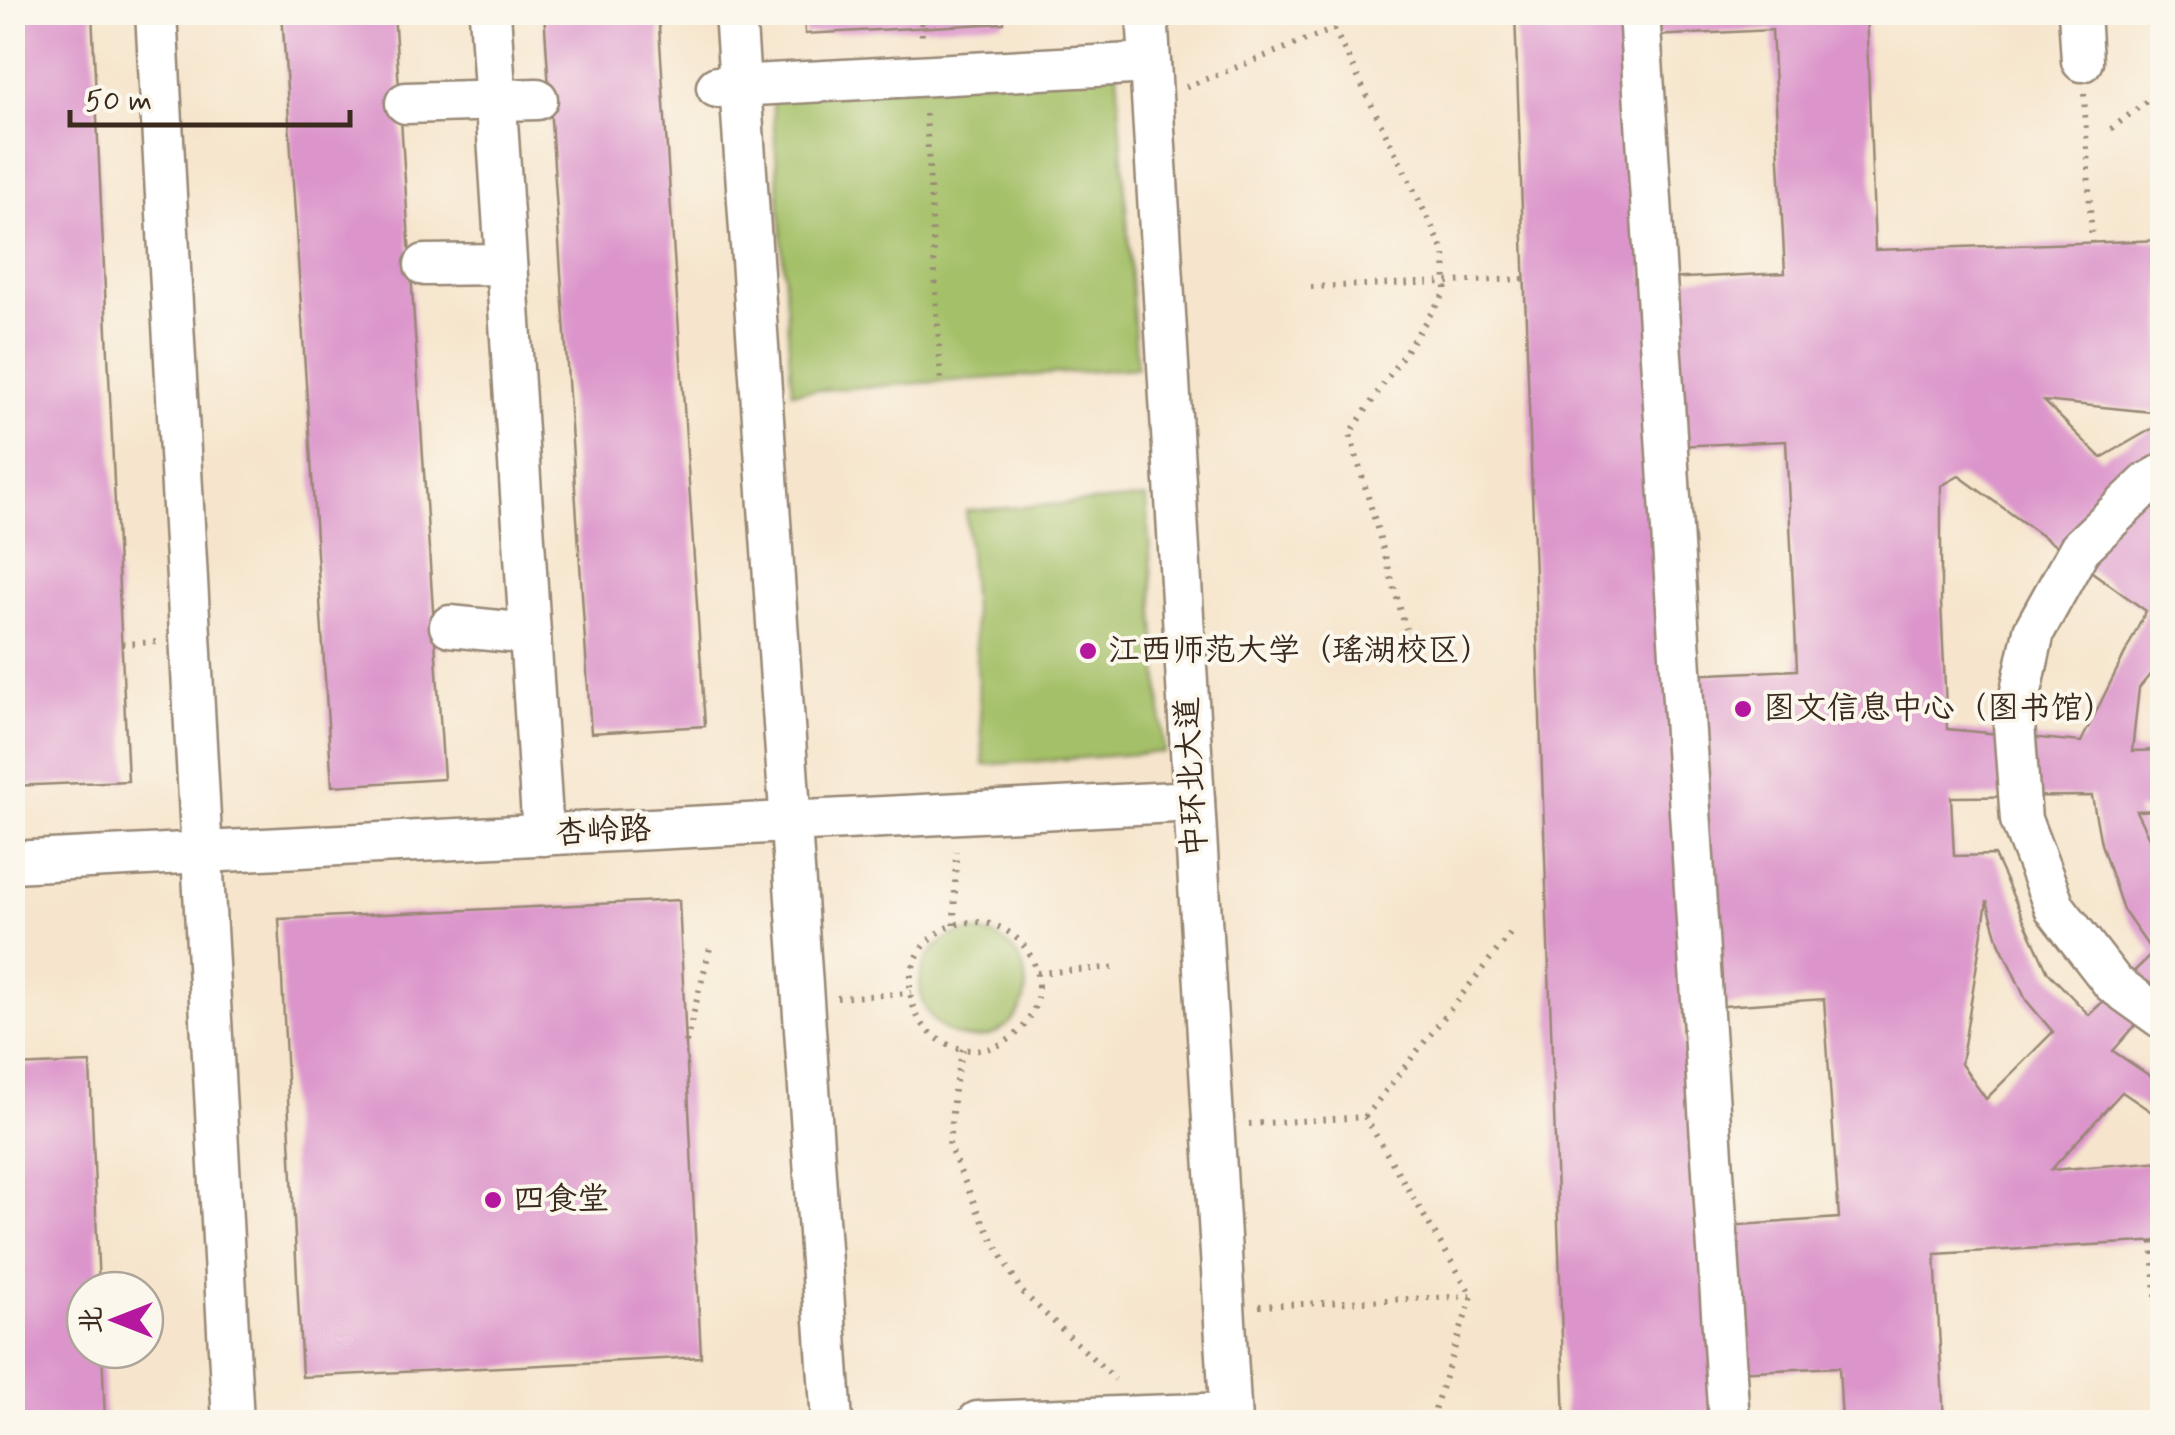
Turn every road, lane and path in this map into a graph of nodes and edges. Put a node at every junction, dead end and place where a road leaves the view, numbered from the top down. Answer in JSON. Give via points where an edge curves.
{"nodes":[{"id":1,"x":156,"y":12,"type":"edge"},
{"id":2,"x":490,"y":12,"type":"edge"},
{"id":3,"x":734,"y":12,"type":"edge"},
{"id":4,"x":921,"y":12,"type":"edge"},
{"id":5,"x":1147,"y":12,"type":"edge"},
{"id":6,"x":1347,"y":12,"type":"edge"},
{"id":7,"x":1639,"y":12,"type":"edge"},
{"id":8,"x":2079,"y":12,"type":"edge"},
{"id":9,"x":1334,"y":28,"type":"junction"},
{"id":10,"x":923,"y":52,"type":"dead end"},
{"id":11,"x":2082,"y":61,"type":"joint"},
{"id":12,"x":1152,"y":81,"type":"junction"},
{"id":13,"x":728,"y":87,"type":"junction"},
{"id":14,"x":2162,"y":89,"type":"edge"},
{"id":15,"x":537,"y":99,"type":"dead end"},
{"id":16,"x":495,"y":100,"type":"junction"},
{"id":17,"x":406,"y":103,"type":"dead end"},
{"id":18,"x":926,"y":110,"type":"dead end"},
{"id":19,"x":2110,"y":129,"type":"dead end"},
{"id":20,"x":2092,"y":242,"type":"dead end"},
{"id":21,"x":506,"y":264,"type":"junction"},
{"id":22,"x":425,"y":266,"type":"dead end"},
{"id":23,"x":1525,"y":278,"type":"dead end"},
{"id":24,"x":1446,"y":282,"type":"junction"},
{"id":25,"x":1311,"y":287,"type":"dead end"},
{"id":26,"x":940,"y":382,"type":"dead end"},
{"id":27,"x":2162,"y":475,"type":"edge"},
{"id":28,"x":450,"y":626,"type":"dead end"},
{"id":29,"x":1406,"y":629,"type":"dead end"},
{"id":30,"x":530,"y":634,"type":"junction"},
{"id":31,"x":1194,"y":801,"type":"junction"},
{"id":32,"x":957,"y":813,"type":"junction"},
{"id":33,"x":788,"y":822,"type":"junction"},
{"id":34,"x":543,"y":835,"type":"junction"},
{"id":35,"x":202,"y":852,"type":"junction"},
{"id":36,"x":12,"y":862,"type":"edge"},
{"id":37,"x":954,"y":925,"type":"junction"},
{"id":38,"x":1510,"y":934,"type":"dead end"},
{"id":39,"x":710,"y":948,"type":"dead end"},
{"id":40,"x":1119,"y":967,"type":"dead end"},
{"id":41,"x":1037,"y":973,"type":"junction"},
{"id":42,"x":911,"y":992,"type":"junction"},
{"id":43,"x":802,"y":1000,"type":"junction"},
{"id":44,"x":2162,"y":1018,"type":"edge"},
{"id":45,"x":686,"y":1044,"type":"dead end"},
{"id":46,"x":963,"y":1050,"type":"junction"},
{"id":47,"x":1365,"y":1117,"type":"junction"},
{"id":48,"x":1213,"y":1126,"type":"junction"},
{"id":49,"x":2153,"y":1242,"type":"dead end"},
{"id":50,"x":1472,"y":1296,"type":"junction"},
{"id":51,"x":1224,"y":1308,"type":"junction"},
{"id":52,"x":2162,"y":1403,"type":"edge"},
{"id":53,"x":1154,"y":1416,"type":"junction"},
{"id":54,"x":1230,"y":1418,"type":"edge"},
{"id":55,"x":1433,"y":1421,"type":"edge"},
{"id":56,"x":232,"y":1422,"type":"edge"},
{"id":57,"x":832,"y":1422,"type":"edge"},
{"id":58,"x":978,"y":1422,"type":"edge"},
{"id":59,"x":1729,"y":1422,"type":"edge"}],
"edges":[{"from":1,"to":35,"type":"street"},
{"from":2,"to":16,"type":"street"},
{"from":3,"to":13,"type":"street"},
{"from":4,"to":10,"type":"path"},
{"from":5,"to":12,"type":"street","name":"中环北大道"},
{"from":6,"to":9,"type":"path"},
{"from":7,"to":59,"type":"street"},
{"from":8,"to":11,"type":"street"},
{"from":9,"to":12,"type":"path"},
{"from":9,"to":24,"type":"path","via":[[1445,254]]},
{"from":11,"to":20,"type":"path"},
{"from":12,"to":13,"type":"street"},
{"from":12,"to":31,"type":"street","name":"中环北大道"},
{"from":13,"to":33,"type":"street"},
{"from":14,"to":19,"type":"path"},
{"from":15,"to":16,"type":"street"},
{"from":16,"to":17,"type":"street"},
{"from":16,"to":21,"type":"street"},
{"from":18,"to":26,"type":"path"},
{"from":21,"to":22,"type":"street"},
{"from":21,"to":30,"type":"street"},
{"from":23,"to":24,"type":"path"},
{"from":24,"to":25,"type":"path"},
{"from":24,"to":29,"type":"path","via":[[1350,434]]},
{"from":27,"to":44,"type":"street","via":[[2080,548],[2034,632],[2014,724],[2021,820],[2055,908],[2113,983]]},
{"from":28,"to":30,"type":"street"},
{"from":30,"to":34,"type":"street"},
{"from":31,"to":32,"type":"street","name":"杏岭路"},
{"from":31,"to":48,"type":"street","name":"中环北大道"},
{"from":32,"to":33,"type":"street","name":"杏岭路"},
{"from":32,"to":37,"type":"path"},
{"from":33,"to":34,"type":"street","name":"杏岭路"},
{"from":33,"to":43,"type":"street"},
{"from":34,"to":35,"type":"street","name":"杏岭路"},
{"from":35,"to":36,"type":"street","name":"杏岭路"},
{"from":35,"to":56,"type":"street"},
{"from":37,"to":41,"type":"path","via":[[997,926],[1030,953]]},
{"from":37,"to":42,"type":"path","via":[[921,951]]},
{"from":38,"to":47,"type":"path"},
{"from":39,"to":45,"type":"path"},
{"from":40,"to":41,"type":"path"},
{"from":41,"to":46,"type":"path","via":[[1032,1015],[1019,1032],[1003,1044]]},
{"from":42,"to":43,"type":"path"},
{"from":42,"to":46,"type":"path","via":[[928,1030]]},
{"from":43,"to":57,"type":"street"},
{"from":46,"to":53,"type":"path","via":[[949,1146],[979,1214],[1021,1291]]},
{"from":47,"to":48,"type":"path"},
{"from":47,"to":50,"type":"path"},
{"from":48,"to":51,"type":"street","name":"中环北大道"},
{"from":49,"to":52,"type":"path"},
{"from":50,"to":51,"type":"path"},
{"from":50,"to":55,"type":"path"},
{"from":51,"to":54,"type":"street","name":"中环北大道"},
{"from":53,"to":54,"type":"street"},
{"from":53,"to":58,"type":"street"}]}
